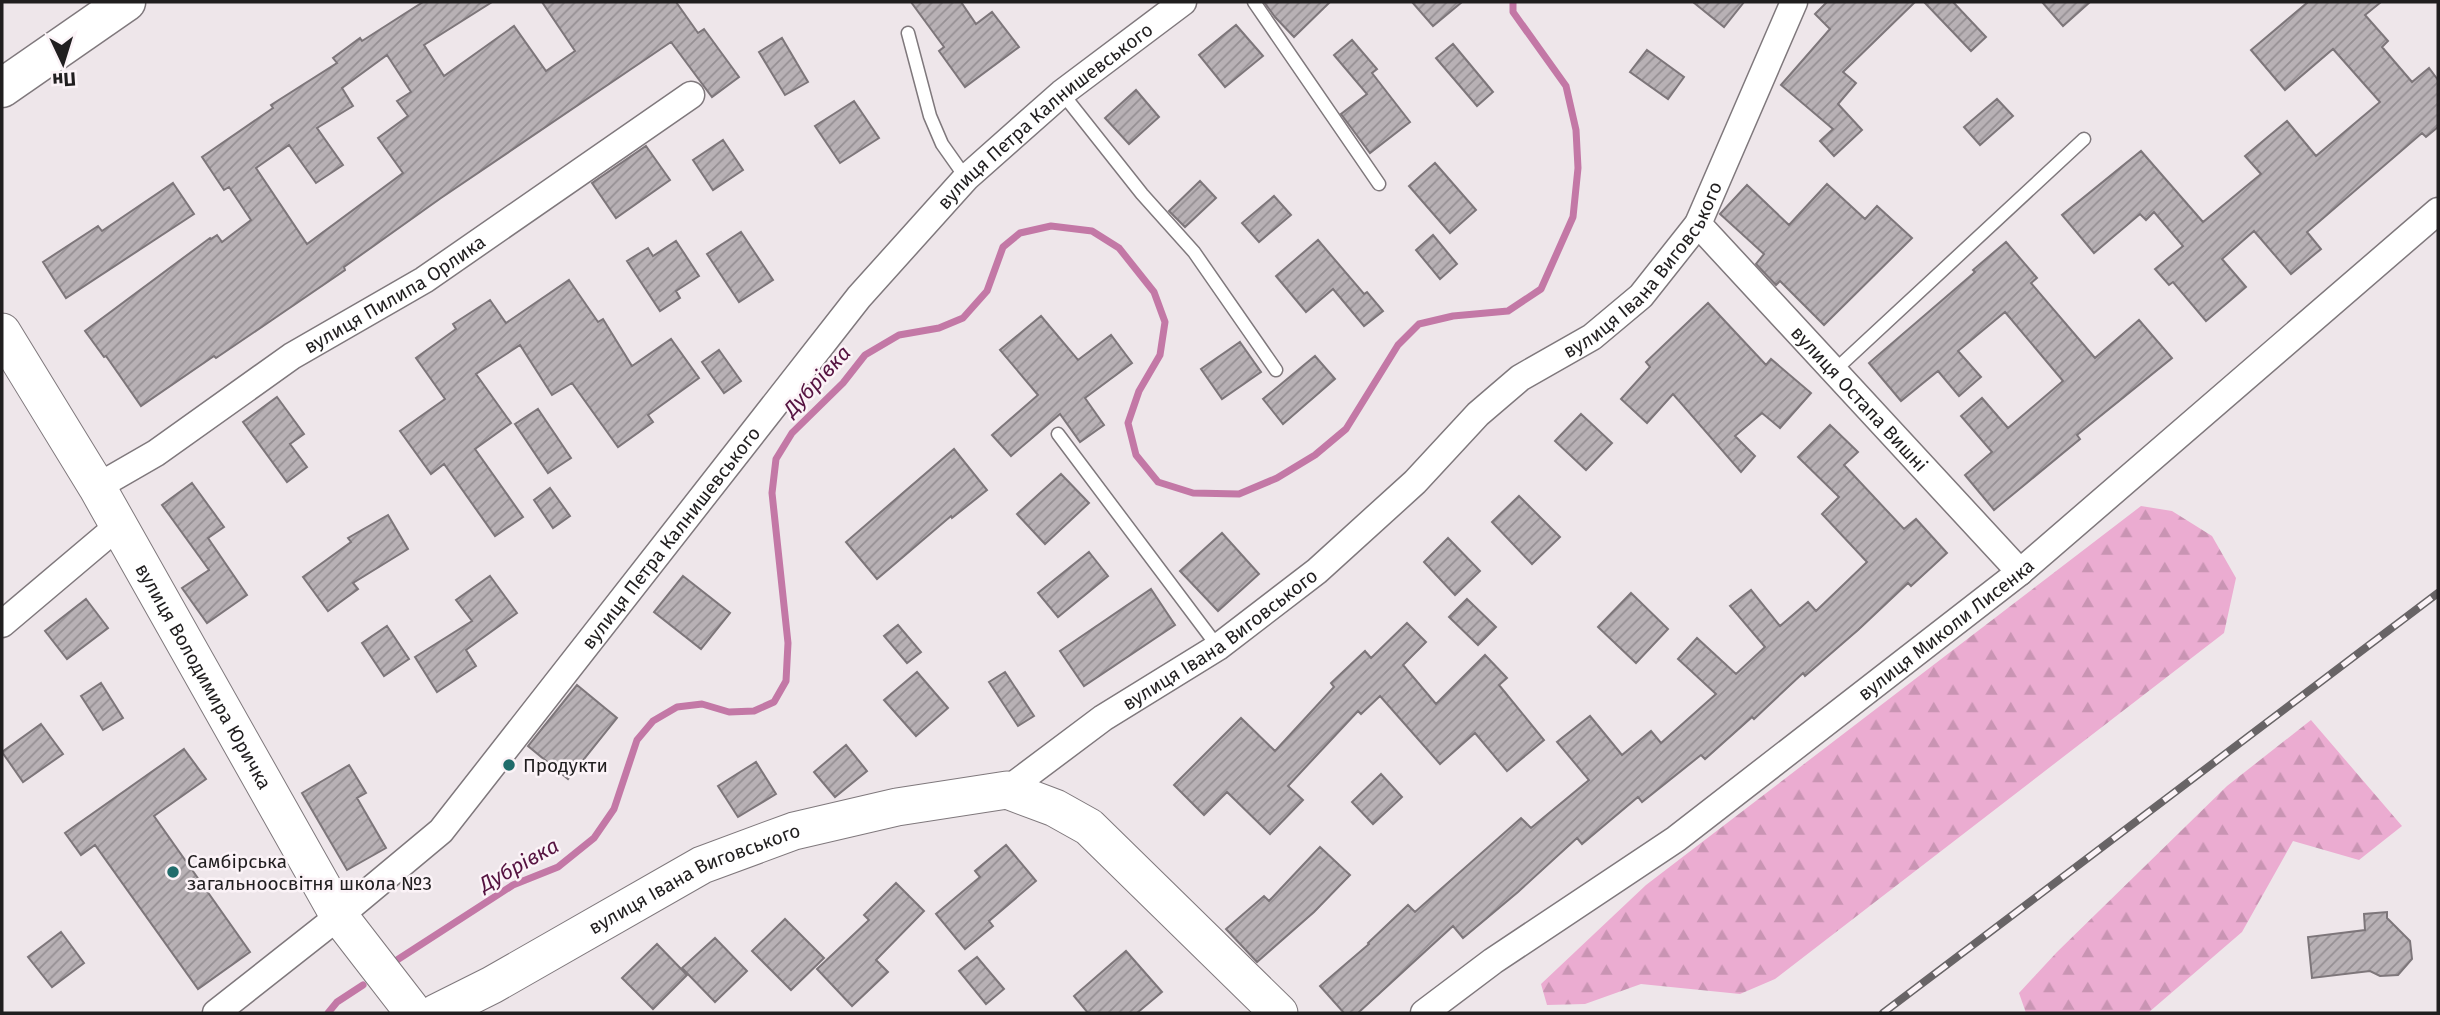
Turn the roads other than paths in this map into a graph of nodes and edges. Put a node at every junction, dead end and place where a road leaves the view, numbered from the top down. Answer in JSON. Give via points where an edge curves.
{"nodes":[{"id":1,"x":126,"y":2,"type":"edge"},
{"id":2,"x":1183,"y":2,"type":"edge"},
{"id":3,"x":1254,"y":2,"type":"edge"},
{"id":4,"x":1794,"y":2,"type":"edge"},
{"id":5,"x":908,"y":33,"type":"dead end"},
{"id":6,"x":2,"y":88,"type":"edge"},
{"id":7,"x":1062,"y":93,"type":"junction"},
{"id":8,"x":691,"y":95,"type":"dead end"},
{"id":9,"x":2084,"y":139,"type":"dead end"},
{"id":10,"x":966,"y":178,"type":"junction"},
{"id":11,"x":1380,"y":184,"type":"dead end"},
{"id":12,"x":2438,"y":211,"type":"edge"},
{"id":13,"x":1698,"y":224,"type":"junction"},
{"id":14,"x":2,"y":332,"type":"edge"},
{"id":15,"x":1276,"y":370,"type":"dead end"},
{"id":16,"x":1834,"y":371,"type":"junction"},
{"id":17,"x":1058,"y":434,"type":"dead end"},
{"id":18,"x":97,"y":487,"type":"junction"},
{"id":19,"x":118,"y":526,"type":"junction"},
{"id":20,"x":2020,"y":572,"type":"junction"},
{"id":21,"x":2,"y":624,"type":"edge"},
{"id":22,"x":1218,"y":647,"type":"junction"},
{"id":23,"x":1007,"y":790,"type":"junction"},
{"id":24,"x":339,"y":916,"type":"junction"},
{"id":25,"x":216,"y":1013,"type":"edge"},
{"id":26,"x":414,"y":1013,"type":"edge"},
{"id":27,"x":436,"y":1013,"type":"edge"},
{"id":28,"x":1279,"y":1013,"type":"edge"},
{"id":29,"x":1424,"y":1013,"type":"edge"}],
"edges":[{"from":1,"to":6,"type":"main road"},
{"from":2,"to":7,"type":"street","name":"вулиця Петра Калнишевського"},
{"from":3,"to":11,"type":"lane"},
{"from":4,"to":13,"type":"street","name":"вулиця Івана Виговського"},
{"from":5,"to":10,"type":"lane","via":[[930,116],[942,144]]},
{"from":7,"to":10,"type":"street","name":"вулиця Петра Калнишевського"},
{"from":7,"to":15,"type":"lane","via":[[1195,252]]},
{"from":8,"to":18,"type":"street","name":"вулиця Пилипа Орлика","via":[[424,280],[292,356],[156,453]]},
{"from":9,"to":16,"type":"lane"},
{"from":10,"to":24,"type":"street","name":"вулиця Петра Калнишевського","via":[[859,297],[441,831]]},
{"from":12,"to":20,"type":"street","name":"вулиця Миколи Лисенка"},
{"from":13,"to":16,"type":"street","name":"вулиця Остапа Вишні"},
{"from":13,"to":22,"type":"street","name":"вулиця Івана Виговського","via":[[1640,296],[1592,337],[1520,378],[1317,571]]},
{"from":14,"to":18,"type":"main road","name":"вулиця Володимира Юричка"},
{"from":16,"to":20,"type":"street","name":"вулиця Остапа Вишні"},
{"from":17,"to":22,"type":"lane"},
{"from":18,"to":19,"type":"main road","name":"вулиця Володимира Юричка"},
{"from":19,"to":21,"type":"street"},
{"from":19,"to":24,"type":"main road","name":"вулиця Володимира Юричка"},
{"from":20,"to":29,"type":"street","name":"вулиця Миколи Лисенка","via":[[1676,839],[1493,961]]},
{"from":22,"to":23,"type":"street","name":"вулиця Івана Виговського","via":[[1103,718]]},
{"from":23,"to":27,"type":"main road","name":"вулиця Івана Виговського","via":[[897,807],[794,831],[702,865]]},
{"from":23,"to":28,"type":"main road","via":[[1089,827]]},
{"from":24,"to":25,"type":"street","name":"вулиця Петра Калнишевського"},
{"from":24,"to":26,"type":"main road","name":"вулиця Володимира Юричка"}]}
